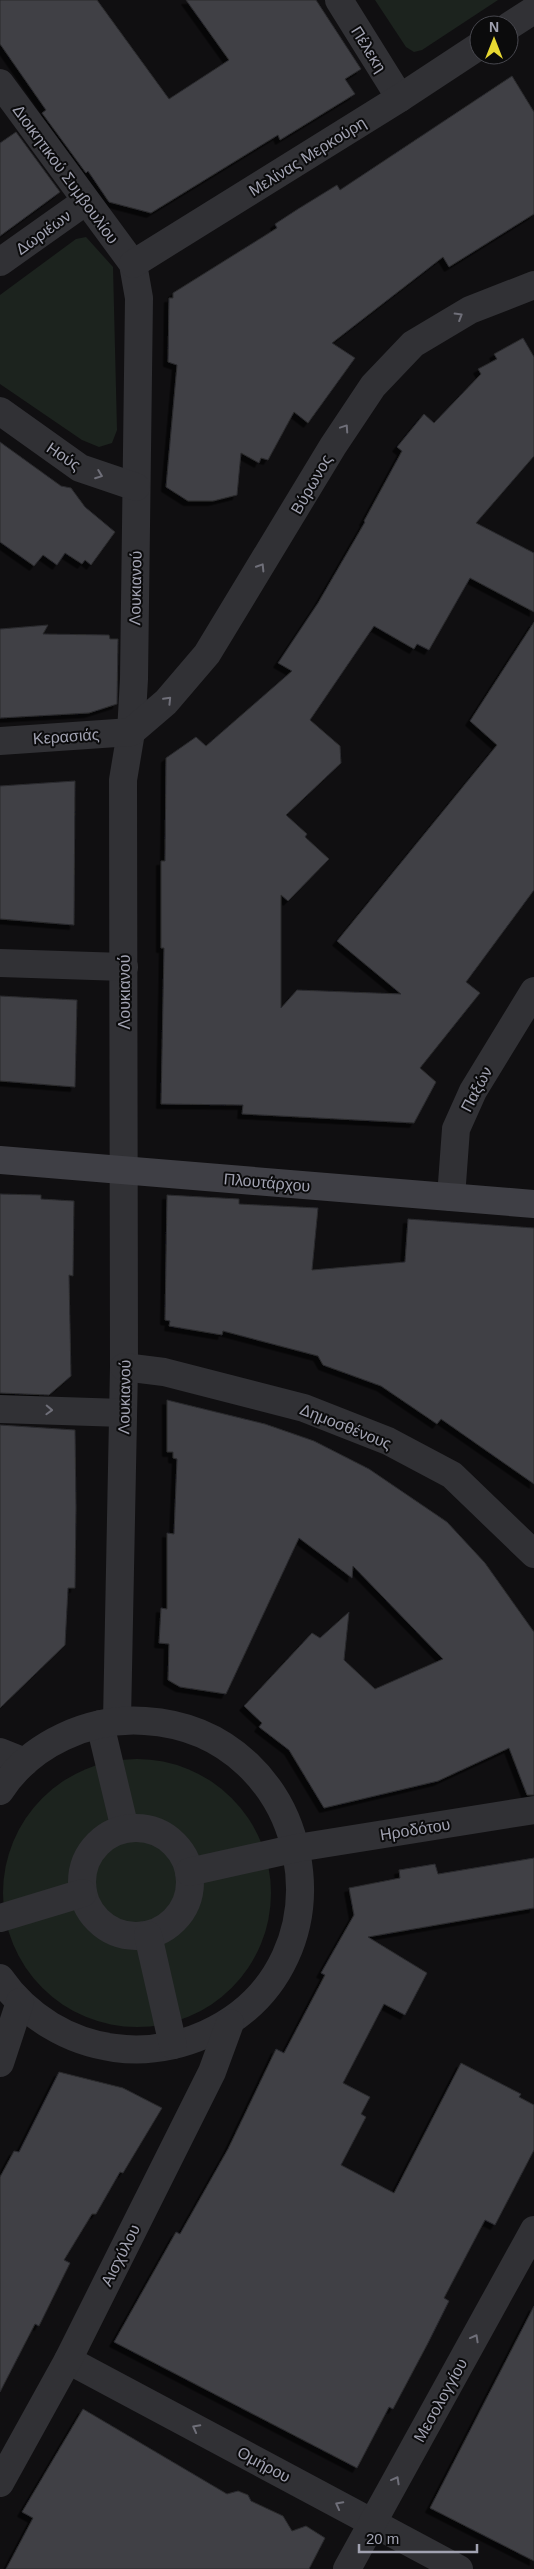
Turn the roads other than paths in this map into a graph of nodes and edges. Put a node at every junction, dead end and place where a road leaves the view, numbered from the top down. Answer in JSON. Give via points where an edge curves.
{"nodes":[{"id":1,"x":339,"y":0,"type":"edge"},
{"id":2,"x":534,"y":10,"type":"edge"},
{"id":3,"x":519,"y":20,"type":"edge"},
{"id":4,"x":469,"y":53,"type":"edge"},
{"id":5,"x":0,"y":83,"type":"edge"},
{"id":6,"x":400,"y":98,"type":"junction"},
{"id":7,"x":86,"y":201,"type":"junction"},
{"id":8,"x":0,"y":262,"type":"edge"},
{"id":9,"x":133,"y":264,"type":"junction"},
{"id":10,"x":534,"y":286,"type":"edge"},
{"id":11,"x":0,"y":410,"type":"edge"},
{"id":12,"x":136,"y":487,"type":"junction"},
{"id":13,"x":131,"y":732,"type":"junction"},
{"id":14,"x":0,"y":741,"type":"edge"},
{"id":15,"x":0,"y":962,"type":"edge"},
{"id":16,"x":124,"y":967,"type":"junction"},
{"id":17,"x":534,"y":991,"type":"edge"},
{"id":18,"x":0,"y":1160,"type":"edge"},
{"id":19,"x":124,"y":1170,"type":"junction"},
{"id":20,"x":451,"y":1197,"type":"junction"},
{"id":21,"x":534,"y":1204,"type":"edge"},
{"id":22,"x":124,"y":1367,"type":"junction"},
{"id":23,"x":0,"y":1409,"type":"edge"},
{"id":24,"x":123,"y":1413,"type":"junction"},
{"id":25,"x":534,"y":1554,"type":"edge"},
{"id":26,"x":109,"y":1722,"type":"junction"},
{"id":27,"x":0,"y":1752,"type":"edge"},
{"id":28,"x":25,"y":1762,"type":"junction"},
{"id":29,"x":0,"y":1791,"type":"edge"},
{"id":30,"x":534,"y":1810,"type":"edge"},
{"id":31,"x":125,"y":1830,"type":"junction"},
{"id":32,"x":297,"y":1848,"type":"junction"},
{"id":33,"x":189,"y":1872,"type":"junction"},
{"id":34,"x":83,"y":1893,"type":"junction"},
{"id":35,"x":0,"y":1918,"type":"edge"},
{"id":36,"x":148,"y":1935,"type":"junction"},
{"id":37,"x":0,"y":1978,"type":"edge"},
{"id":38,"x":20,"y":2002,"type":"junction"},
{"id":39,"x":230,"y":2022,"type":"junction"},
{"id":40,"x":173,"y":2045,"type":"junction"},
{"id":41,"x":0,"y":2062,"type":"edge"},
{"id":42,"x":534,"y":2230,"type":"edge"},
{"id":43,"x":68,"y":2360,"type":"junction"},
{"id":44,"x":0,"y":2483,"type":"edge"},
{"id":45,"x":373,"y":2522,"type":"junction"},
{"id":46,"x":347,"y":2569,"type":"edge"},
{"id":47,"x":459,"y":2569,"type":"edge"}],
"edges":[{"from":1,"to":6,"type":"street","name":"Πέλεκη"},
{"from":2,"to":3,"type":"street"},
{"from":4,"to":6,"type":"street","name":"Μελίνας Μερκούρη"},
{"from":5,"to":7,"type":"street","name":"Διοικητικού Συμβουλίου"},
{"from":6,"to":9,"type":"street","name":"Μελίνας Μερκούρη"},
{"from":7,"to":8,"type":"street","name":"Δωριέων"},
{"from":7,"to":9,"type":"street","name":"Διοικητικού Συμβουλίου"},
{"from":9,"to":12,"type":"street","name":"Λουκιανού","via":[[139,298]]},
{"from":13,"to":10,"type":"street","name":"Βύρωνος","one_way":true,"via":[[166,702],[207,654],[373,386],[413,344],[470,310]]},
{"from":11,"to":12,"type":"street","name":"Ηούς","one_way":true,"via":[[80,468]]},
{"from":12,"to":13,"type":"street","name":"Λουκιανού"},
{"from":13,"to":14,"type":"street","name":"Κερασιάς"},
{"from":13,"to":16,"type":"street","name":"Λουκιανού","via":[[123,780]]},
{"from":15,"to":16,"type":"street"},
{"from":16,"to":19,"type":"street","name":"Λουκιανού"},
{"from":17,"to":20,"type":"street","name":"Παξών","via":[[473,1091],[456,1129]]},
{"from":18,"to":19,"type":"street","name":"Πλουτάρχου"},
{"from":19,"to":20,"type":"street","name":"Πλουτάρχου"},
{"from":19,"to":22,"type":"street","name":"Λουκιανού"},
{"from":20,"to":21,"type":"street","name":"Πλουτάρχου"},
{"from":22,"to":24,"type":"street","name":"Λουκιανού"},
{"from":22,"to":25,"type":"street","name":"Δημοσθένους","via":[[164,1372],[304,1408],[388,1441],[452,1474]]},
{"from":23,"to":24,"type":"street","one_way":true},
{"from":24,"to":26,"type":"street","name":"Λουκιανού"},
{"from":26,"to":28,"type":"street","via":[[56,1740]]},
{"from":26,"to":31,"type":"street","name":"Λουκιανού"},
{"from":26,"to":32,"type":"street","via":[[150,1721],[183,1727],[232,1751],[256,1772],[273,1794],[287,1817]]},
{"from":27,"to":28,"type":"street"},
{"from":28,"to":29,"type":"street"},
{"from":30,"to":32,"type":"street","name":"Ηροδότου"},
{"from":31,"to":33,"type":"street","via":[[142,1829],[158,1833],[173,1842],[184,1856]]},
{"from":31,"to":34,"type":"street","via":[[109,1835],[96,1846],[82,1876]]},
{"from":32,"to":33,"type":"street","name":"Ηροδότου"},
{"from":32,"to":39,"type":"street","via":[[300,1896],[291,1942],[268,1984]]},
{"from":33,"to":36,"type":"street","via":[[190,1889],[185,1905],[170,1924]]},
{"from":34,"to":35,"type":"street"},
{"from":34,"to":36,"type":"street","via":[[89,1909],[114,1932]]},
{"from":36,"to":40,"type":"street"},
{"from":37,"to":38,"type":"street"},
{"from":38,"to":40,"type":"street","via":[[60,2031],[96,2045],[125,2049]]},
{"from":38,"to":41,"type":"street"},
{"from":39,"to":40,"type":"street"},
{"from":39,"to":43,"type":"street","name":"Αισχύλου","via":[[212,2072]]},
{"from":45,"to":42,"type":"street","name":"Μεσολογγίου","one_way":true},
{"from":43,"to":44,"type":"street","name":"Αισχύλου"},
{"from":45,"to":43,"type":"street","name":"Ομήρου","one_way":true},
{"from":45,"to":46,"type":"street","name":"Μεσολογγίου"},
{"from":45,"to":47,"type":"street","name":"Ομήρου"}]}
